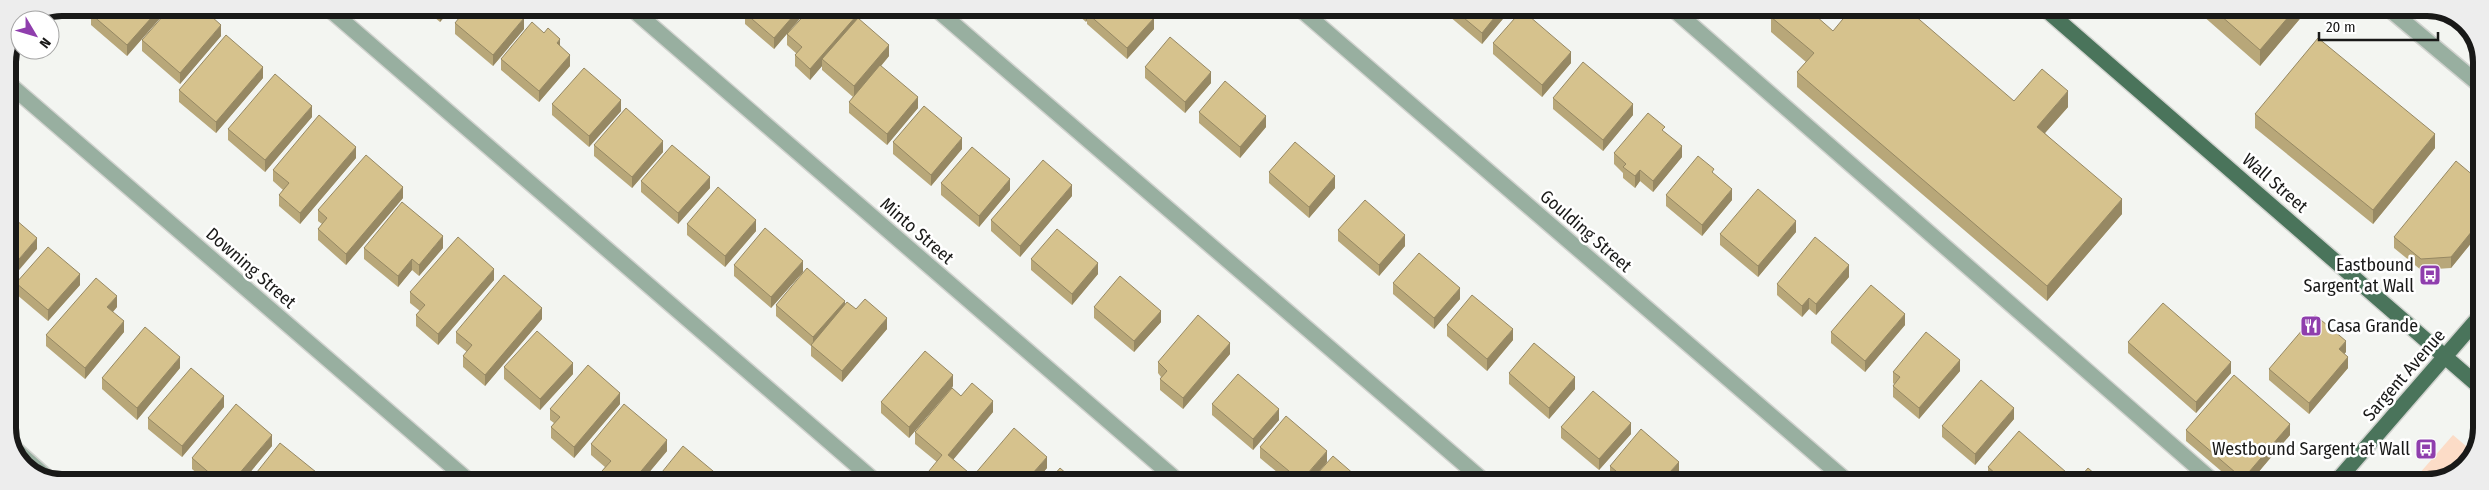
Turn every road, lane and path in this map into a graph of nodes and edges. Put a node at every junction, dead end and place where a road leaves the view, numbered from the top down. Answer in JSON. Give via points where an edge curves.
{"nodes":[{"id":1,"x":337,"y":16,"type":"edge"},
{"id":2,"x":640,"y":16,"type":"edge"},
{"id":3,"x":944,"y":16,"type":"edge"},
{"id":4,"x":1308,"y":16,"type":"edge"},
{"id":5,"x":1681,"y":16,"type":"edge"},
{"id":6,"x":2053,"y":16,"type":"edge"},
{"id":7,"x":2398,"y":16,"type":"edge"},
{"id":8,"x":2473,"y":79,"type":"edge"},
{"id":9,"x":16,"y":90,"type":"edge"},
{"id":10,"x":2473,"y":325,"type":"edge"},
{"id":11,"x":2446,"y":356,"type":"junction"},
{"id":12,"x":2473,"y":381,"type":"edge"},
{"id":13,"x":461,"y":474,"type":"edge"},
{"id":14,"x":867,"y":474,"type":"edge"},
{"id":15,"x":1170,"y":474,"type":"edge"},
{"id":16,"x":1476,"y":474,"type":"edge"},
{"id":17,"x":1839,"y":474,"type":"edge"},
{"id":18,"x":2205,"y":474,"type":"edge"},
{"id":19,"x":2343,"y":474,"type":"edge"}],
"edges":[{"from":1,"to":14,"type":"street"},
{"from":2,"to":15,"type":"street","name":"Minto Street"},
{"from":3,"to":16,"type":"street"},
{"from":4,"to":17,"type":"street","name":"Goulding Street"},
{"from":5,"to":18,"type":"street"},
{"from":6,"to":11,"type":"main road","name":"Wall Street"},
{"from":7,"to":8,"type":"street"},
{"from":9,"to":13,"type":"street","name":"Downing Street"},
{"from":10,"to":11,"type":"main road","name":"Sargent Avenue"},
{"from":11,"to":12,"type":"main road","name":"Wall Street"},
{"from":11,"to":19,"type":"main road","name":"Sargent Avenue"}]}
